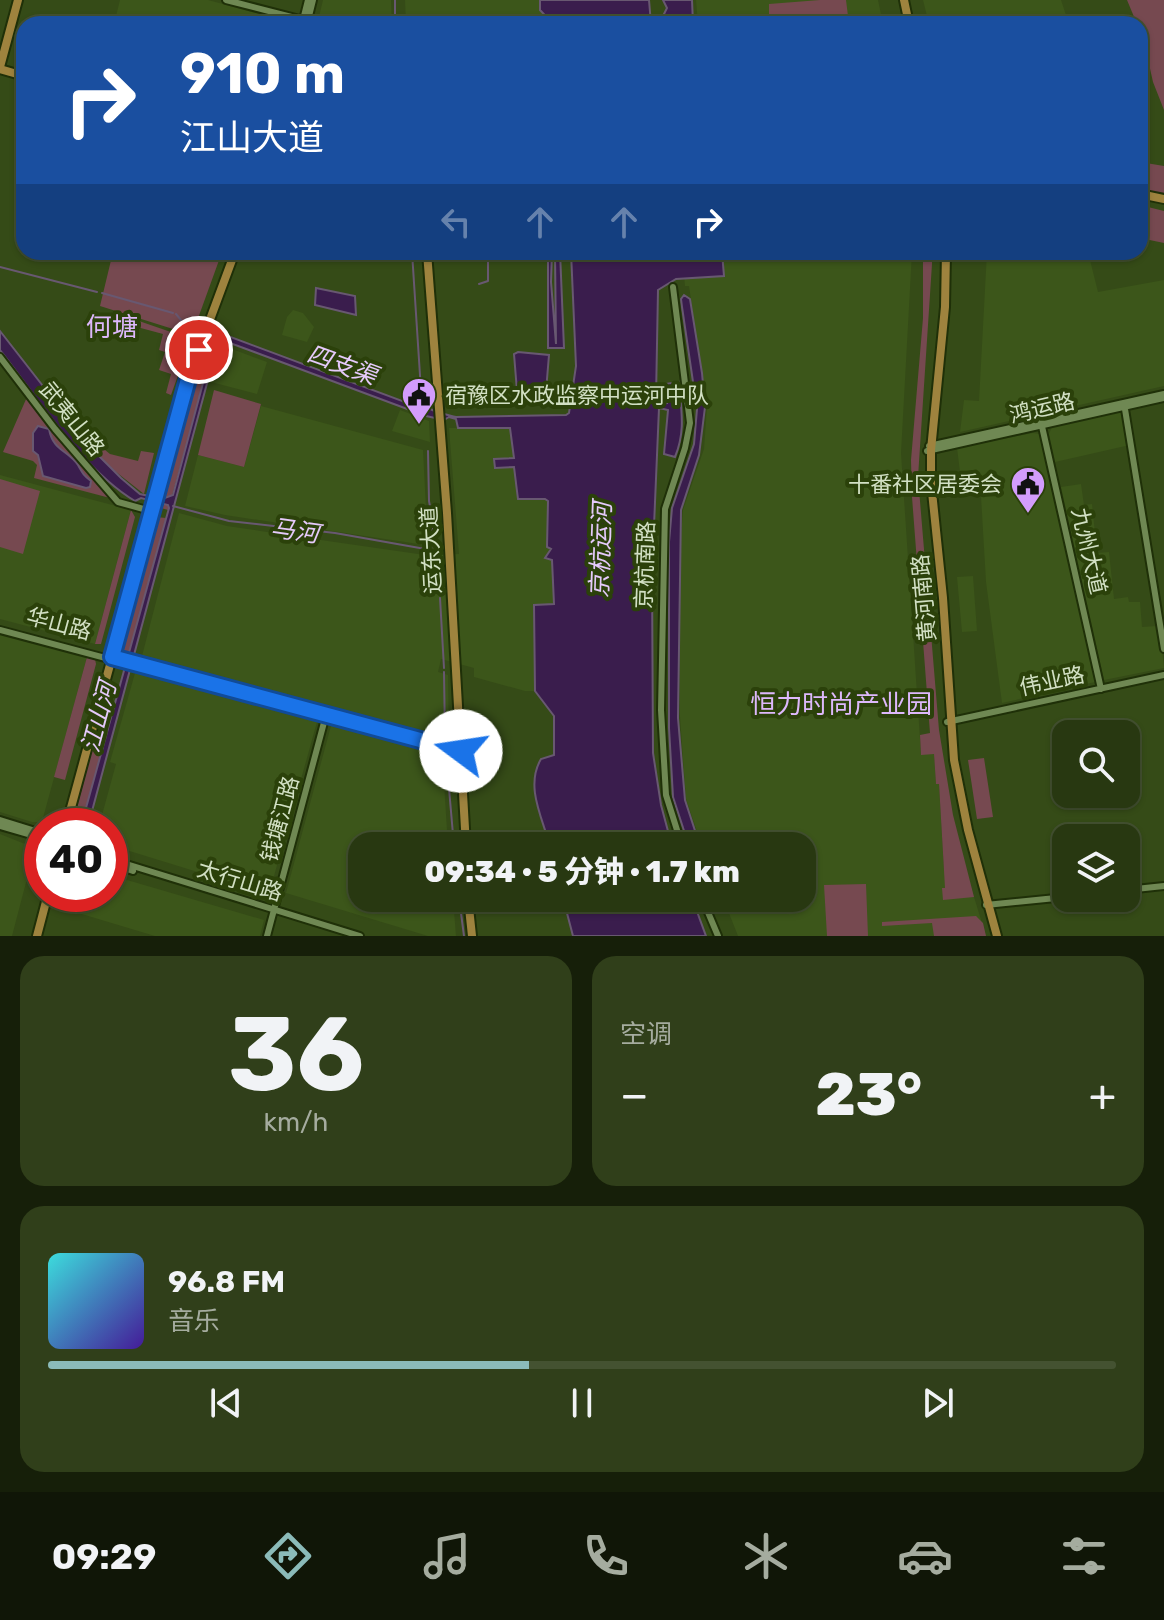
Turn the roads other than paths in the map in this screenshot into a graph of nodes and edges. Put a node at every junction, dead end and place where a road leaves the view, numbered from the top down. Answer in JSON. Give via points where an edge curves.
{"nodes":[{"id":1,"x":18,"y":0,"type":"edge"},
{"id":2,"x":226,"y":0,"type":"edge"},
{"id":3,"x":283,"y":16,"type":"edge"},
{"id":4,"x":0,"y":67,"type":"edge"},
{"id":5,"x":230,"y":260,"type":"edge"},
{"id":6,"x":230,"y":260,"type":"edge"},
{"id":7,"x":427,"y":260,"type":"edge"},
{"id":8,"x":944,"y":260,"type":"edge"},
{"id":9,"x":673,"y":287,"type":"dead end"},
{"id":10,"x":0,"y":357,"type":"edge"},
{"id":11,"x":1164,"y":396,"type":"edge"},
{"id":12,"x":1125,"y":405,"type":"junction"},
{"id":13,"x":1041,"y":424,"type":"junction"},
{"id":14,"x":929,"y":448,"type":"junction"},
{"id":15,"x":147,"y":510,"type":"junction"},
{"id":16,"x":0,"y":629,"type":"edge"},
{"id":17,"x":1164,"y":649,"type":"edge"},
{"id":18,"x":110,"y":657,"type":"junction"},
{"id":19,"x":1164,"y":675,"type":"edge"},
{"id":20,"x":1101,"y":689,"type":"junction"},
{"id":21,"x":326,"y":717,"type":"junction"},
{"id":22,"x":949,"y":722,"type":"junction"},
{"id":23,"x":460,"y":752,"type":"junction"},
{"id":24,"x":69,"y":808,"type":"edge"},
{"id":25,"x":0,"y":823,"type":"edge"},
{"id":26,"x":24,"y":830,"type":"edge"},
{"id":27,"x":463,"y":832,"type":"edge"},
{"id":28,"x":678,"y":832,"type":"edge"},
{"id":29,"x":128,"y":867,"type":"edge"},
{"id":30,"x":1164,"y":886,"type":"edge"},
{"id":31,"x":1140,"y":889,"type":"edge"},
{"id":32,"x":1052,"y":898,"type":"edge"},
{"id":33,"x":986,"y":905,"type":"junction"},
{"id":34,"x":41,"y":912,"type":"edge"},
{"id":35,"x":274,"y":912,"type":"junction"},
{"id":36,"x":471,"y":912,"type":"edge"},
{"id":37,"x":708,"y":912,"type":"edge"},
{"id":38,"x":35,"y":936,"type":"edge"},
{"id":39,"x":267,"y":936,"type":"edge"},
{"id":40,"x":347,"y":936,"type":"edge"},
{"id":41,"x":360,"y":936,"type":"edge"},
{"id":42,"x":474,"y":936,"type":"edge"},
{"id":43,"x":718,"y":936,"type":"edge"},
{"id":44,"x":995,"y":936,"type":"edge"}],
"edges":[{"from":1,"to":4,"type":"main road"},
{"from":2,"to":3,"type":"street"},
{"from":5,"to":15,"type":"main road","via":[[184,377]]},
{"from":6,"to":18,"type":"main road","via":[[188,379]]},
{"from":7,"to":23,"type":"main road","name":"运东大道"},
{"from":8,"to":14,"type":"main road","name":"黄河南路"},
{"from":9,"to":28,"type":"street","name":"京杭南路","via":[[690,423],[665,509],[661,710],[666,795]]},
{"from":10,"to":15,"type":"street","name":"武夷山路","via":[[118,502]]},
{"from":11,"to":12,"type":"street","name":"鸿运路"},
{"from":12,"to":13,"type":"street","name":"鸿运路"},
{"from":12,"to":17,"type":"street"},
{"from":13,"to":14,"type":"street","name":"鸿运路"},
{"from":13,"to":20,"type":"street","name":"九州大道"},
{"from":14,"to":22,"type":"main road","name":"黄河南路","via":[[927,481]]},
{"from":15,"to":18,"type":"main road"},
{"from":16,"to":18,"type":"street","name":"华山路"},
{"from":18,"to":21,"type":"street","name":"华山路","via":[[143,672]]},
{"from":18,"to":24,"type":"main road"},
{"from":19,"to":20,"type":"street","name":"伟业路"},
{"from":20,"to":22,"type":"street","name":"伟业路"},
{"from":21,"to":23,"type":"street"},
{"from":21,"to":23,"type":"street"},
{"from":21,"to":35,"type":"street","name":"钱塘江路"},
{"from":22,"to":33,"type":"main road","name":"黄河南路","via":[[962,822]]},
{"from":23,"to":27,"type":"main road","name":"运东大道"},
{"from":25,"to":26,"type":"street"},
{"from":29,"to":35,"type":"street","name":"太行山路"},
{"from":30,"to":31,"type":"street"},
{"from":32,"to":33,"type":"street"},
{"from":33,"to":44,"type":"main road","name":"黄河南路"},
{"from":34,"to":38,"type":"main road"},
{"from":35,"to":39,"type":"street","name":"钱塘江路"},
{"from":35,"to":40,"type":"street","name":"太行山路"},
{"from":35,"to":41,"type":"street","name":"太行山路"},
{"from":36,"to":42,"type":"main road"},
{"from":37,"to":43,"type":"street"}]}
